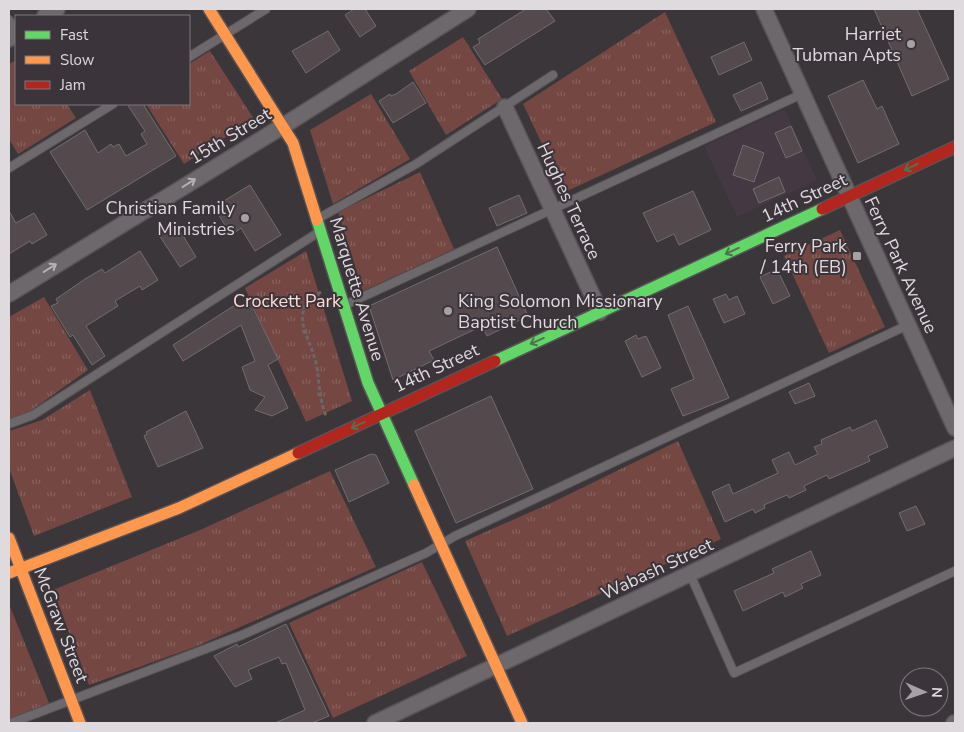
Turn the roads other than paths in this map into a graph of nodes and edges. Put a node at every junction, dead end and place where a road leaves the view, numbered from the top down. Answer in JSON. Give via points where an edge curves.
{"nodes":[{"id":1,"x":209,"y":9,"type":"edge"},
{"id":2,"x":266,"y":9,"type":"edge"},
{"id":3,"x":468,"y":9,"type":"edge"},
{"id":4,"x":764,"y":9,"type":"edge"},
{"id":5,"x":9,"y":20,"type":"edge"},
{"id":6,"x":15,"y":31,"type":"edge"},
{"id":7,"x":226,"y":34,"type":"junction"},
{"id":8,"x":190,"y":55,"type":"edge"},
{"id":9,"x":553,"y":75,"type":"dead end"},
{"id":10,"x":802,"y":94,"type":"junction"},
{"id":11,"x":110,"y":105,"type":"edge"},
{"id":12,"x":505,"y":107,"type":"junction"},
{"id":13,"x":284,"y":126,"type":"junction"},
{"id":14,"x":955,"y":146,"type":"edge"},
{"id":15,"x":9,"y":168,"type":"edge"},
{"id":16,"x":849,"y":197,"type":"junction"},
{"id":17,"x":552,"y":209,"type":"junction"},
{"id":18,"x":317,"y":219,"type":"junction"},
{"id":19,"x":321,"y":231,"type":"junction"},
{"id":20,"x":9,"y":294,"type":"edge"},
{"id":21,"x":344,"y":305,"type":"junction"},
{"id":22,"x":600,"y":312,"type":"junction"},
{"id":23,"x":908,"y":325,"type":"junction"},
{"id":24,"x":382,"y":414,"type":"junction"},
{"id":25,"x":9,"y":424,"type":"edge"},
{"id":26,"x":955,"y":428,"type":"edge"},
{"id":27,"x":955,"y":448,"type":"edge"},
{"id":28,"x":9,"y":538,"type":"edge"},
{"id":29,"x":440,"y":544,"type":"junction"},
{"id":30,"x":20,"y":568,"type":"junction"},
{"id":31,"x":955,"y":571,"type":"edge"},
{"id":32,"x":9,"y":572,"type":"edge"},
{"id":33,"x":690,"y":574,"type":"junction"},
{"id":34,"x":496,"y":666,"type":"junction"},
{"id":35,"x":71,"y":700,"type":"junction"},
{"id":36,"x":11,"y":723,"type":"edge"},
{"id":37,"x":80,"y":723,"type":"edge"},
{"id":38,"x":376,"y":723,"type":"edge"},
{"id":39,"x":522,"y":723,"type":"edge"}],
"edges":[{"from":1,"to":7,"type":"street","name":"Marquette Avenue"},
{"from":2,"to":7,"type":"lane"},
{"from":3,"to":13,"type":"street","name":"15th Street"},
{"from":4,"to":10,"type":"street","name":"Ferry Park Avenue"},
{"from":5,"to":6,"type":"lane"},
{"from":7,"to":8,"type":"lane"},
{"from":7,"to":13,"type":"street","name":"Marquette Avenue"},
{"from":9,"to":12,"type":"lane"},
{"from":10,"to":16,"type":"street","name":"Ferry Park Avenue"},
{"from":10,"to":17,"type":"lane"},
{"from":11,"to":15,"type":"lane"},
{"from":12,"to":17,"type":"street","name":"Hughes Terrace"},
{"from":12,"to":18,"type":"lane","via":[[416,164]]},
{"from":13,"to":18,"type":"street","name":"Marquette Avenue","via":[[293,143]]},
{"from":20,"to":13,"type":"street","name":"15th Street","one_way":true},
{"from":14,"to":16,"type":"street","name":"14th Street","one_way":true},
{"from":16,"to":22,"type":"street","name":"14th Street","one_way":true},
{"from":16,"to":23,"type":"street","name":"Ferry Park Avenue"},
{"from":17,"to":21,"type":"lane"},
{"from":17,"to":22,"type":"street","name":"Hughes Terrace"},
{"from":18,"to":19,"type":"street","name":"Marquette Avenue"},
{"from":19,"to":21,"type":"street","name":"Marquette Avenue"},
{"from":19,"to":25,"type":"lane","via":[[34,415]]},
{"from":21,"to":24,"type":"street","name":"Marquette Avenue","via":[[368,383]]},
{"from":22,"to":24,"type":"street","name":"14th Street","one_way":true},
{"from":23,"to":26,"type":"street","name":"Ferry Park Avenue"},
{"from":23,"to":29,"type":"lane"},
{"from":24,"to":29,"type":"street","name":"Marquette Avenue"},
{"from":24,"to":30,"type":"street","name":"14th Street","one_way":true,"via":[[179,508]]},
{"from":27,"to":33,"type":"street","name":"Wabash Street"},
{"from":28,"to":30,"type":"street","name":"McGraw Street"},
{"from":29,"to":34,"type":"street","name":"Marquette Avenue"},
{"from":29,"to":35,"type":"lane","via":[[242,635]]},
{"from":30,"to":32,"type":"street","name":"14th Street"},
{"from":30,"to":35,"type":"street","name":"McGraw Street"},
{"from":31,"to":33,"type":"lane","via":[[734,673]]},
{"from":33,"to":34,"type":"street","name":"Wabash Street"},
{"from":34,"to":38,"type":"street","name":"Wabash Street"},
{"from":34,"to":39,"type":"street","name":"Marquette Avenue"},
{"from":35,"to":36,"type":"lane"},
{"from":35,"to":37,"type":"street","name":"McGraw Street"}]}
